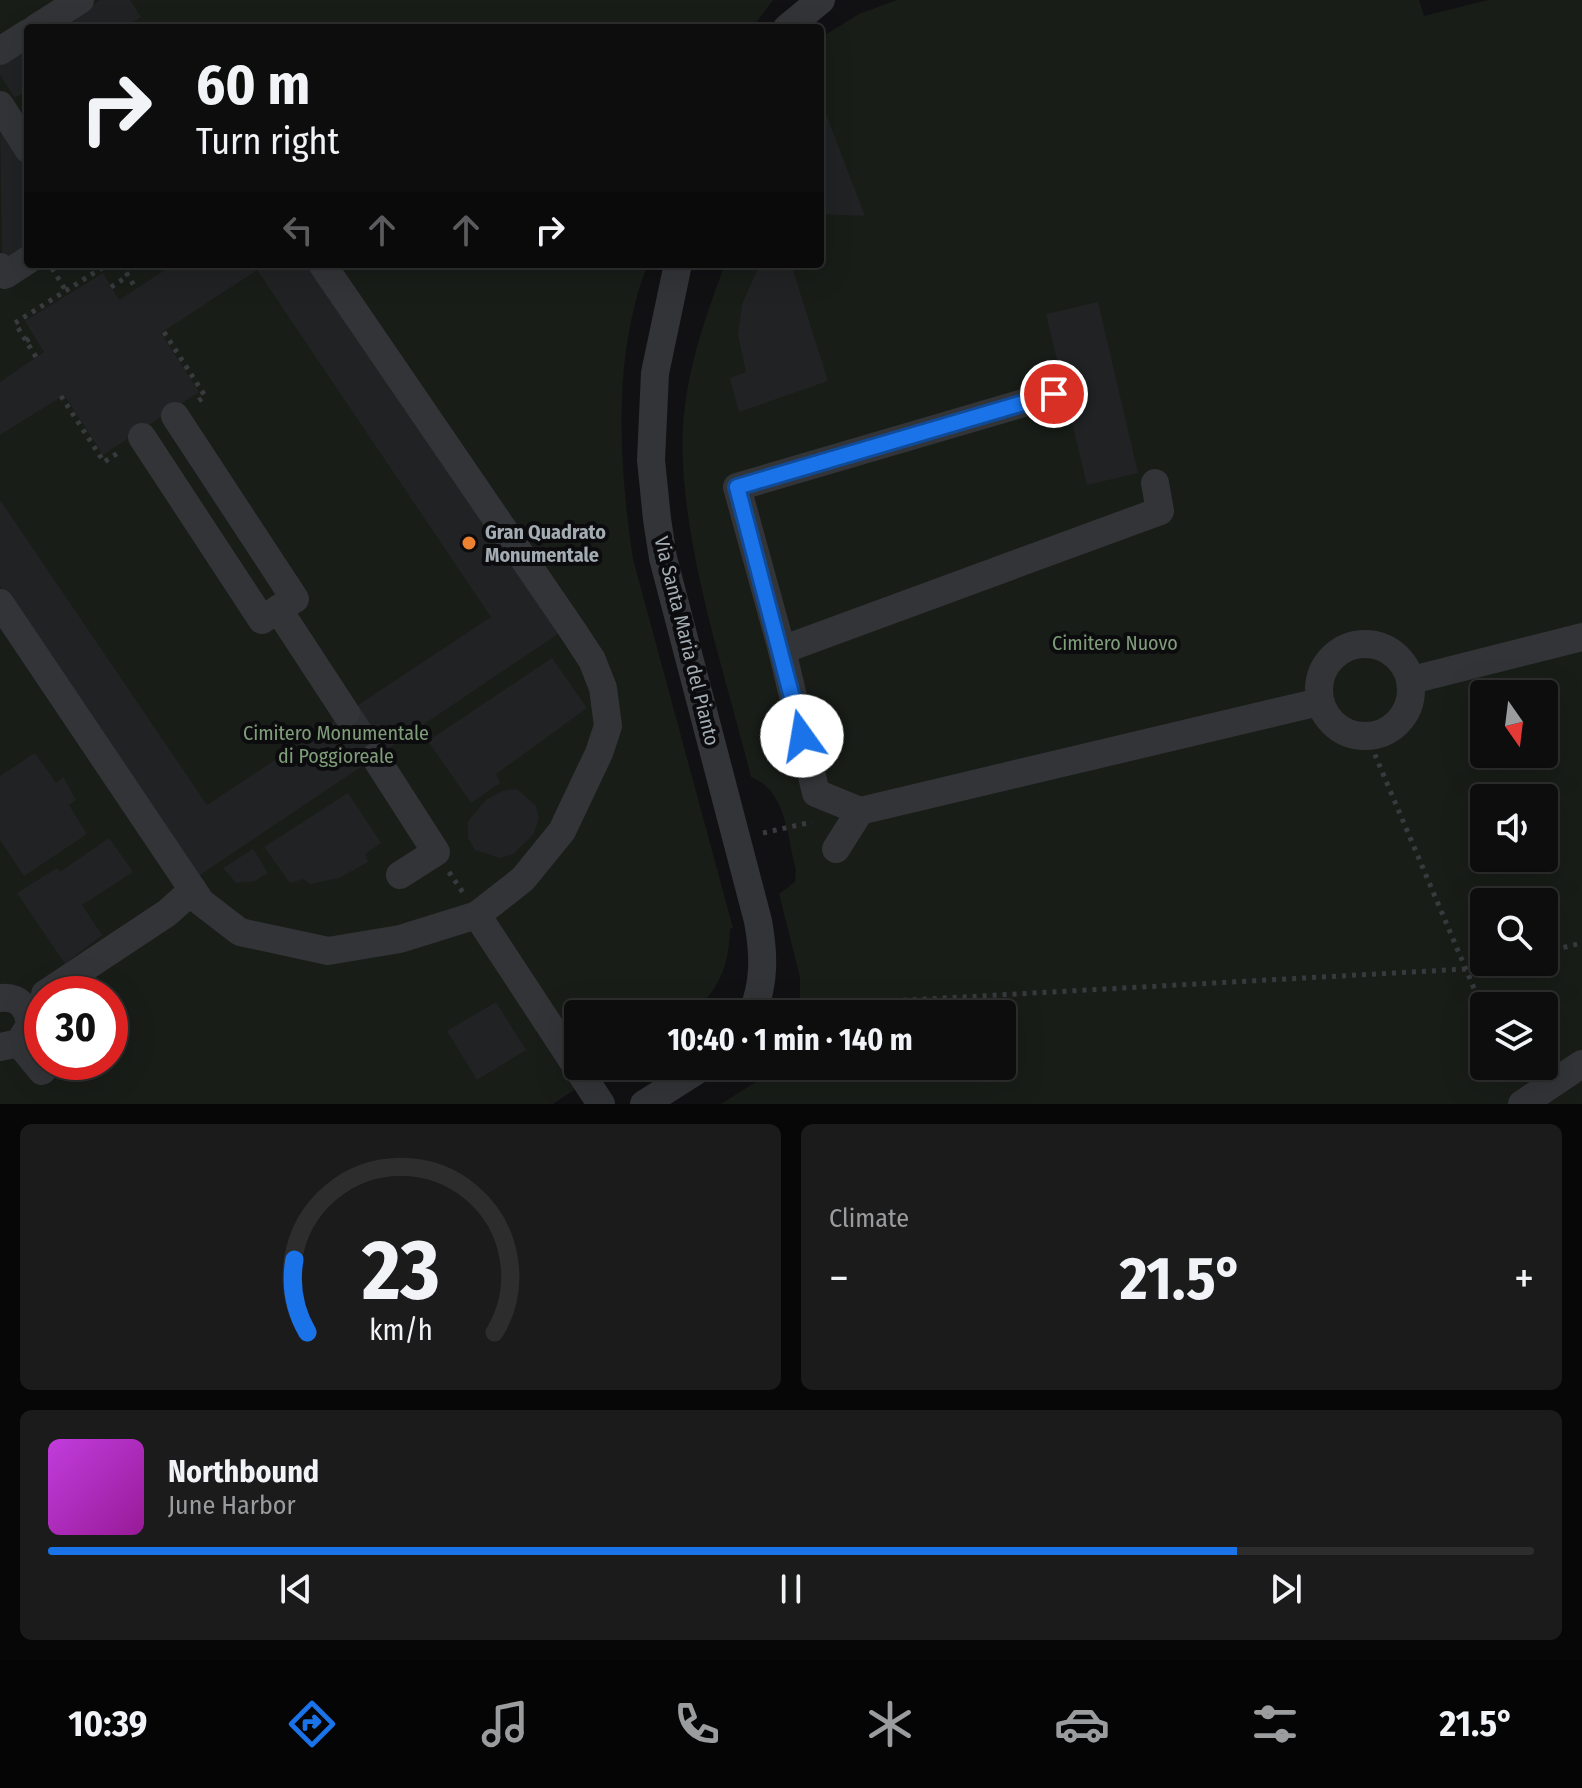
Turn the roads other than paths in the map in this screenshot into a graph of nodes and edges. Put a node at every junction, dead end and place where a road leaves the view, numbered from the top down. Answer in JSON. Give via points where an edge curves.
{"nodes":[{"id":1,"x":80,"y":0,"type":"edge"},
{"id":2,"x":821,"y":0,"type":"edge"},
{"id":3,"x":42,"y":24,"type":"edge"},
{"id":4,"x":792,"y":24,"type":"edge"},
{"id":5,"x":24,"y":36,"type":"edge"},
{"id":6,"x":0,"y":51,"type":"edge"},
{"id":7,"x":0,"y":105,"type":"edge"},
{"id":8,"x":24,"y":143,"type":"edge"},
{"id":9,"x":24,"y":263,"type":"edge"},
{"id":10,"x":0,"y":267,"type":"edge"},
{"id":11,"x":325,"y":268,"type":"edge"},
{"id":12,"x":677,"y":268,"type":"edge"},
{"id":13,"x":1054,"y":394,"type":"dead end"},
{"id":14,"x":175,"y":416,"type":"dead end"},
{"id":15,"x":142,"y":437,"type":"dead end"},
{"id":16,"x":1155,"y":483,"type":"dead end"},
{"id":17,"x":0,"y":603,"type":"edge"},
{"id":18,"x":278,"y":609,"type":"junction"},
{"id":19,"x":1582,"y":637,"type":"edge"},
{"id":20,"x":782,"y":650,"type":"junction"},
{"id":21,"x":1412,"y":680,"type":"junction"},
{"id":22,"x":1319,"y":702,"type":"junction"},
{"id":23,"x":346,"y":713,"type":"tunnel mouth"},
{"id":24,"x":375,"y":757,"type":"tunnel mouth"},
{"id":25,"x":860,"y":811,"type":"junction"},
{"id":26,"x":836,"y":849,"type":"dead end"},
{"id":27,"x":400,"y":875,"type":"dead end"},
{"id":28,"x":193,"y":890,"type":"junction"},
{"id":29,"x":477,"y":915,"type":"junction"},
{"id":30,"x":65,"y":976,"type":"edge"},
{"id":31,"x":757,"y":1000,"type":"edge"},
{"id":32,"x":1582,"y":1064,"type":"edge"},
{"id":33,"x":682,"y":1080,"type":"edge"},
{"id":34,"x":601,"y":1104,"type":"edge"},
{"id":35,"x":644,"y":1104,"type":"edge"},
{"id":36,"x":1522,"y":1104,"type":"edge"}],
"edges":[{"from":1,"to":3,"type":"street"},
{"from":2,"to":4,"type":"street"},
{"from":5,"to":6,"type":"street"},
{"from":7,"to":8,"type":"street"},
{"from":9,"to":10,"type":"street","via":[[5,275]]},
{"from":11,"to":29,"type":"street","via":[[573,631],[603,688],[608,726],[562,831],[523,879]]},
{"from":12,"to":31,"type":"street","name":"Via Santa Maria del Pianto","via":[[655,373],[655,504],[663,558],[764,950]]},
{"from":13,"to":20,"type":"street","via":[[737,487]]},
{"from":14,"to":18,"type":"street","via":[[295,599]]},
{"from":15,"to":18,"type":"street","via":[[262,620]]},
{"from":16,"to":20,"type":"street","via":[[1160,511]]},
{"from":17,"to":28,"type":"street"},
{"from":18,"to":23,"type":"street"},
{"from":19,"to":21,"type":"street"},
{"from":20,"to":25,"type":"street","via":[[816,793]]},
{"from":21,"to":22,"type":"street","via":[[1410,705],[1397,725],[1376,736],[1352,736],[1331,723]]},
{"from":21,"to":22,"type":"street","via":[[1400,658],[1380,645],[1354,644],[1332,656],[1319,677]]},
{"from":22,"to":25,"type":"street"},
{"from":24,"to":27,"type":"street","via":[[436,852]]},
{"from":25,"to":26,"type":"street"},
{"from":28,"to":29,"type":"street","via":[[240,932],[328,951],[400,939]]},
{"from":28,"to":30,"type":"street","via":[[167,913]]},
{"from":29,"to":34,"type":"street"},
{"from":32,"to":36,"type":"street"},
{"from":33,"to":35,"type":"street"}]}
